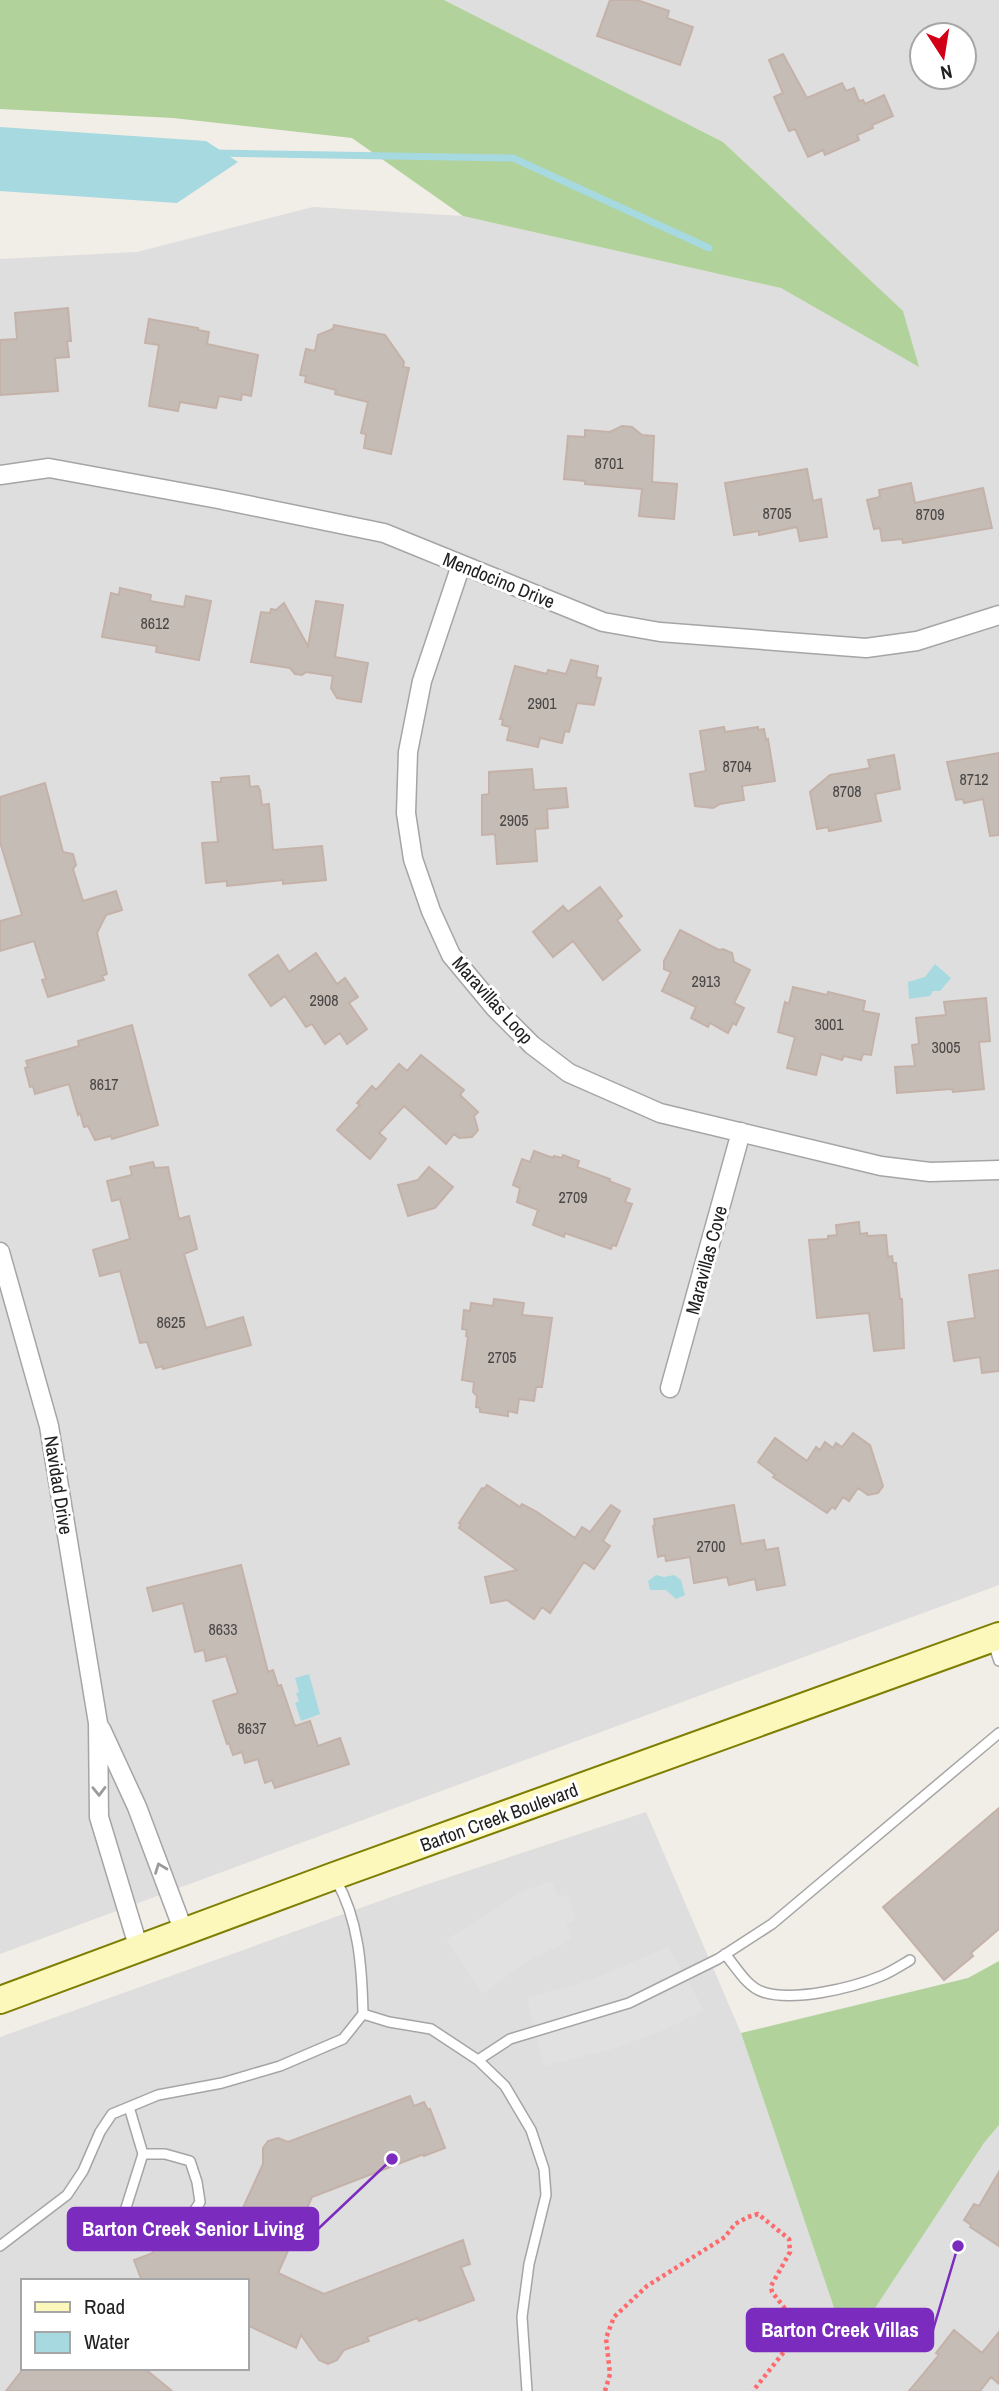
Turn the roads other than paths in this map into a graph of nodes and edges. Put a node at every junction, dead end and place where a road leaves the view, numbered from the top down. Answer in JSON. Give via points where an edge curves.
{"nodes":[{"id":1,"x":0,"y":475,"type":"edge"},
{"id":2,"x":461,"y":565,"type":"junction"},
{"id":3,"x":999,"y":615,"type":"edge"},
{"id":4,"x":741,"y":1132,"type":"junction"},
{"id":5,"x":999,"y":1170,"type":"edge"},
{"id":6,"x":0,"y":1252,"type":"edge"},
{"id":7,"x":670,"y":1388,"type":"dead end"},
{"id":8,"x":997,"y":1645,"type":"edge"},
{"id":9,"x":98,"y":1723,"type":"junction"},
{"id":10,"x":999,"y":1733,"type":"edge"},
{"id":11,"x":334,"y":1876,"type":"junction"},
{"id":12,"x":184,"y":1932,"type":"junction"},
{"id":13,"x":139,"y":1949,"type":"junction"},
{"id":14,"x":725,"y":1954,"type":"junction"},
{"id":15,"x":910,"y":1960,"type":"dead end"},
{"id":16,"x":0,"y":2000,"type":"edge"},
{"id":17,"x":363,"y":2014,"type":"junction"},
{"id":18,"x":478,"y":2060,"type":"junction"},
{"id":19,"x":129,"y":2107,"type":"junction"},
{"id":20,"x":143,"y":2154,"type":"junction"},
{"id":21,"x":180,"y":2222,"type":"dead end"},
{"id":22,"x":146,"y":2234,"type":"dead end"},
{"id":23,"x":0,"y":2246,"type":"edge"},
{"id":24,"x":527,"y":2391,"type":"edge"}],
"edges":[{"from":1,"to":2,"type":"street","name":"Mendocino Drive","via":[[49,468],[218,499],[384,533]]},
{"from":2,"to":3,"type":"street","name":"Mendocino Drive","via":[[603,622],[660,632],[866,648],[917,641]]},
{"from":2,"to":4,"type":"street","name":"Maravillas Loop","via":[[422,681],[407,764],[406,813],[413,859],[451,955],[532,1045],[569,1073],[660,1113]]},
{"from":4,"to":5,"type":"street","name":"Maravillas Loop","via":[[881,1166],[930,1172]]},
{"from":4,"to":7,"type":"street","name":"Maravillas Cove"},
{"from":6,"to":9,"type":"street","name":"Navidad Drive","via":[[49,1426]]},
{"from":8,"to":11,"type":"street","name":"Barton Creek Boulevard"},
{"from":12,"to":9,"type":"street","name":"Navidad Drive","one_way":true,"via":[[137,1807]]},
{"from":9,"to":13,"type":"street","name":"Navidad Drive","one_way":true,"via":[[99,1817]]},
{"from":10,"to":14,"type":"lane","via":[[772,1924]]},
{"from":11,"to":12,"type":"street","name":"Barton Creek Boulevard"},
{"from":11,"to":17,"type":"lane","via":[[345,1895],[359,1945]]},
{"from":12,"to":13,"type":"street","name":"Barton Creek Boulevard"},
{"from":13,"to":16,"type":"street","name":"Barton Creek Boulevard"},
{"from":14,"to":15,"type":"lane","via":[[748,1983],[762,1992],[783,1995],[859,1984]]},
{"from":14,"to":18,"type":"lane","via":[[629,2003],[510,2039]]},
{"from":17,"to":18,"type":"lane","via":[[431,2029]]},
{"from":17,"to":19,"type":"lane","via":[[343,2039],[280,2066],[158,2095]]},
{"from":18,"to":24,"type":"lane","via":[[505,2086],[531,2130],[544,2169],[545,2195],[522,2317]]},
{"from":19,"to":20,"type":"lane"},
{"from":19,"to":23,"type":"lane","via":[[112,2114],[67,2195]]},
{"from":20,"to":21,"type":"lane","via":[[190,2161],[200,2202]]},
{"from":20,"to":22,"type":"lane","via":[[124,2214],[137,2235]]}]}
